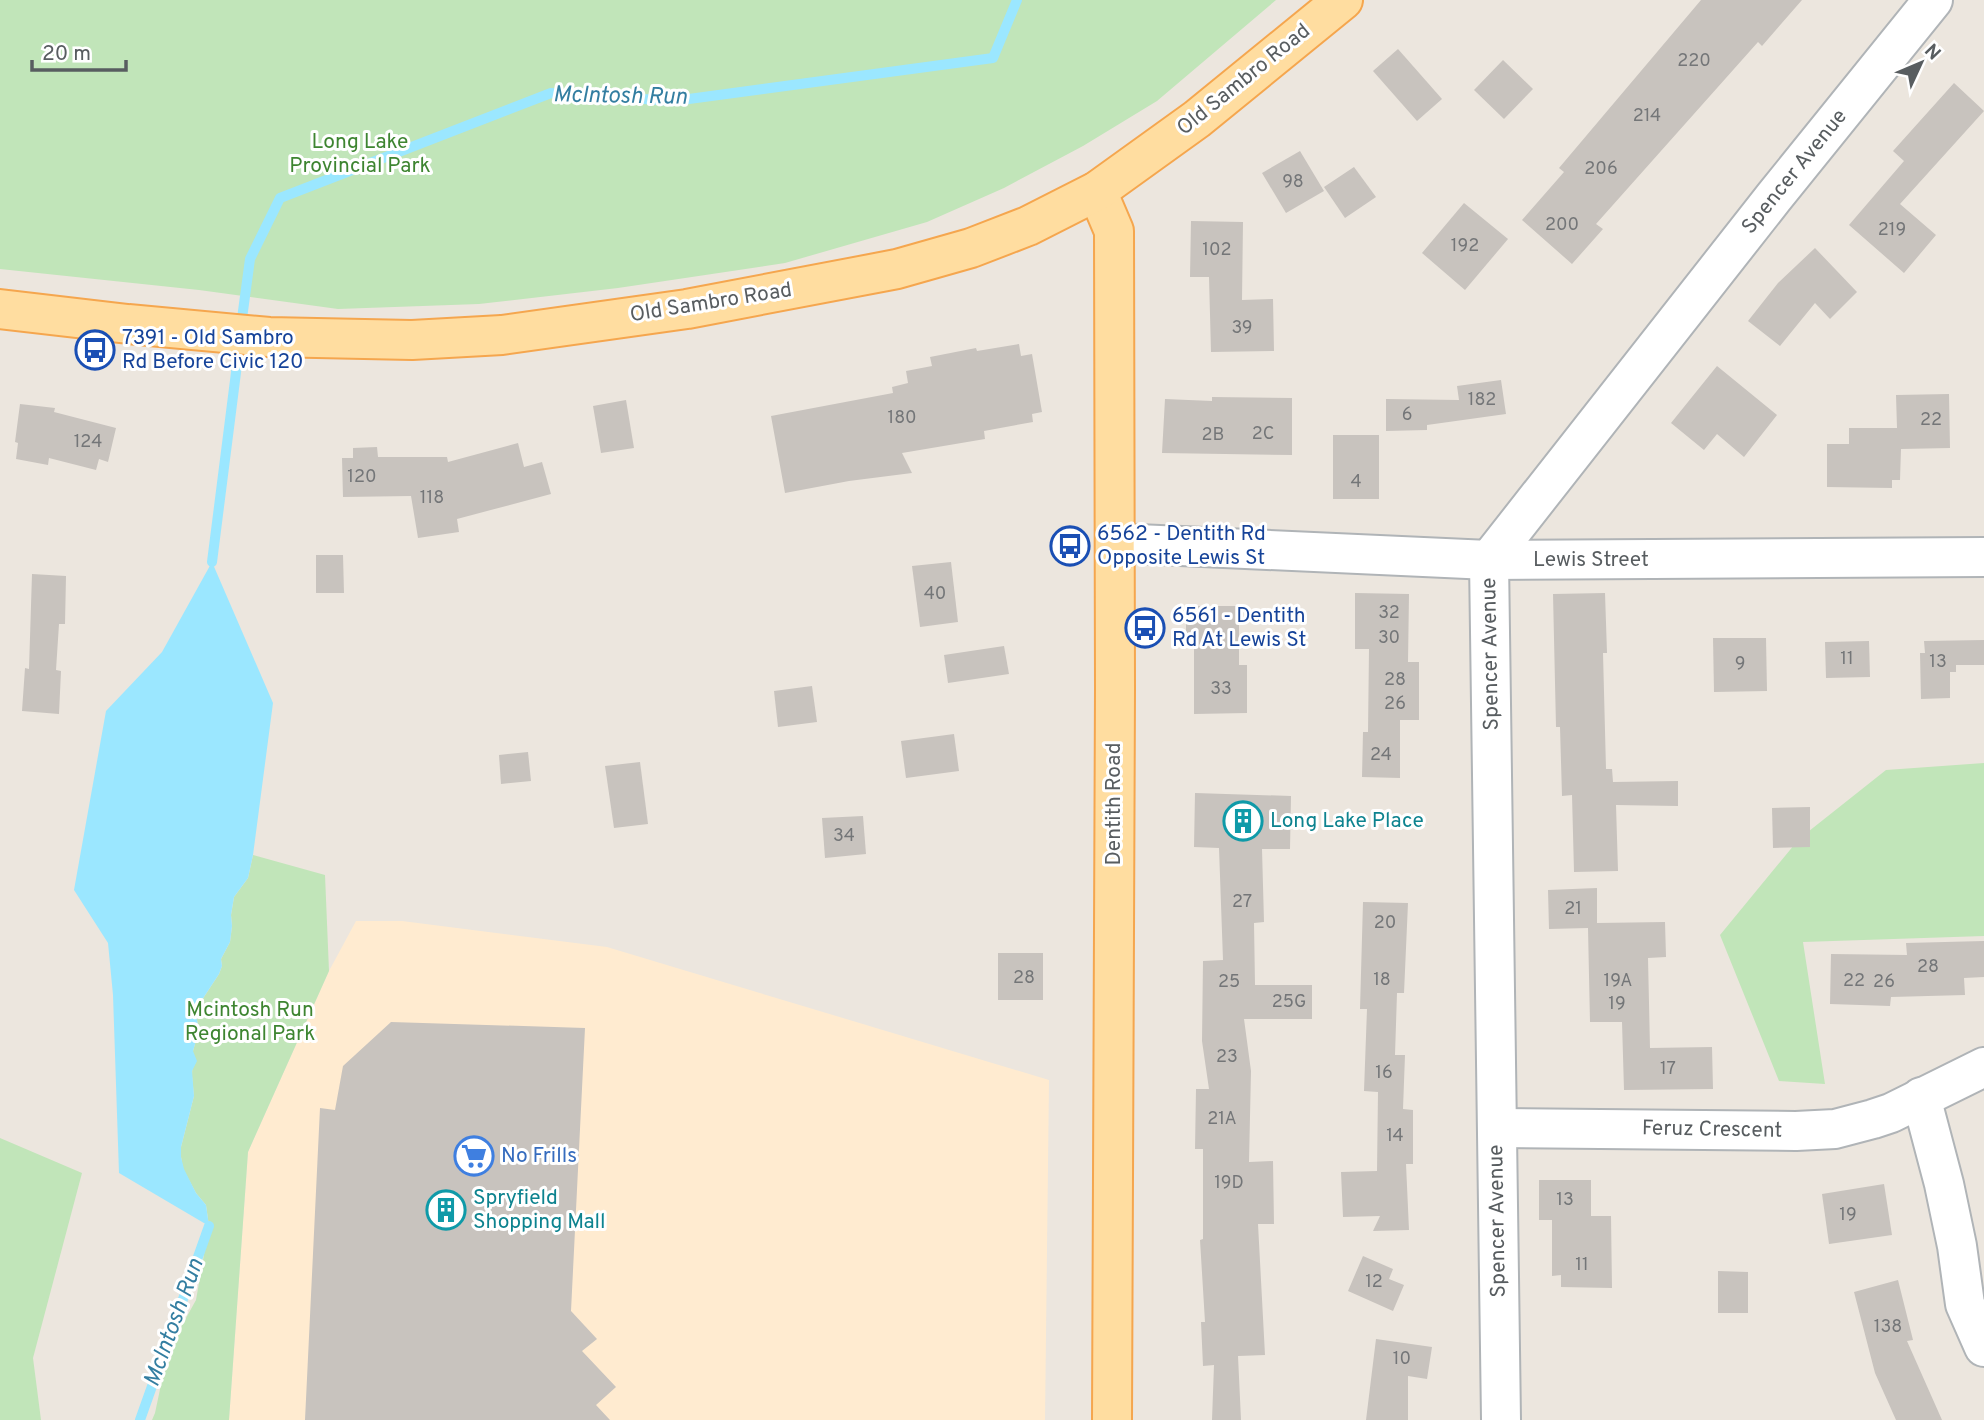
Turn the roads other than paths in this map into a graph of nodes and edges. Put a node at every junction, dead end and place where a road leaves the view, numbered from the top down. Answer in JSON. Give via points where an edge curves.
{"nodes":[{"id":1,"x":1343,"y":0,"type":"edge"},
{"id":2,"x":1933,"y":0,"type":"edge"},
{"id":3,"x":1097,"y":191,"type":"junction"},
{"id":4,"x":0,"y":309,"type":"edge"},
{"id":5,"x":1115,"y":543,"type":"junction"},
{"id":6,"x":1984,"y":557,"type":"edge"},
{"id":7,"x":1489,"y":560,"type":"junction"},
{"id":8,"x":1984,"y":1067,"type":"edge"},
{"id":9,"x":1921,"y":1097,"type":"junction"},
{"id":10,"x":1497,"y":1128,"type":"junction"},
{"id":11,"x":1984,"y":1347,"type":"edge"},
{"id":12,"x":1112,"y":1420,"type":"edge"},
{"id":13,"x":1501,"y":1420,"type":"edge"}],
"edges":[{"from":1,"to":3,"type":"main road","name":"Old Sambro Road","via":[[1197,119]]},
{"from":2,"to":7,"type":"street","name":"Spencer Avenue"},
{"from":3,"to":4,"type":"main road","name":"Old Sambro Road","via":[[1028,226],[897,269],[687,309],[502,335],[412,340],[269,337]]},
{"from":3,"to":5,"type":"main road","name":"Dentith Road","via":[[1114,231]]},
{"from":5,"to":7,"type":"street","name":"Lewis Street"},
{"from":5,"to":12,"type":"main road","name":"Dentith Road"},
{"from":6,"to":7,"type":"street","name":"Lewis Street"},
{"from":7,"to":10,"type":"street","name":"Spencer Avenue"},
{"from":8,"to":9,"type":"street","name":"Feruz Crescent"},
{"from":9,"to":10,"type":"street","name":"Feruz Crescent","via":[[1882,1116],[1835,1129]]},
{"from":9,"to":11,"type":"street","via":[[1944,1184],[1965,1304]]},
{"from":10,"to":13,"type":"street","name":"Spencer Avenue"}]}
